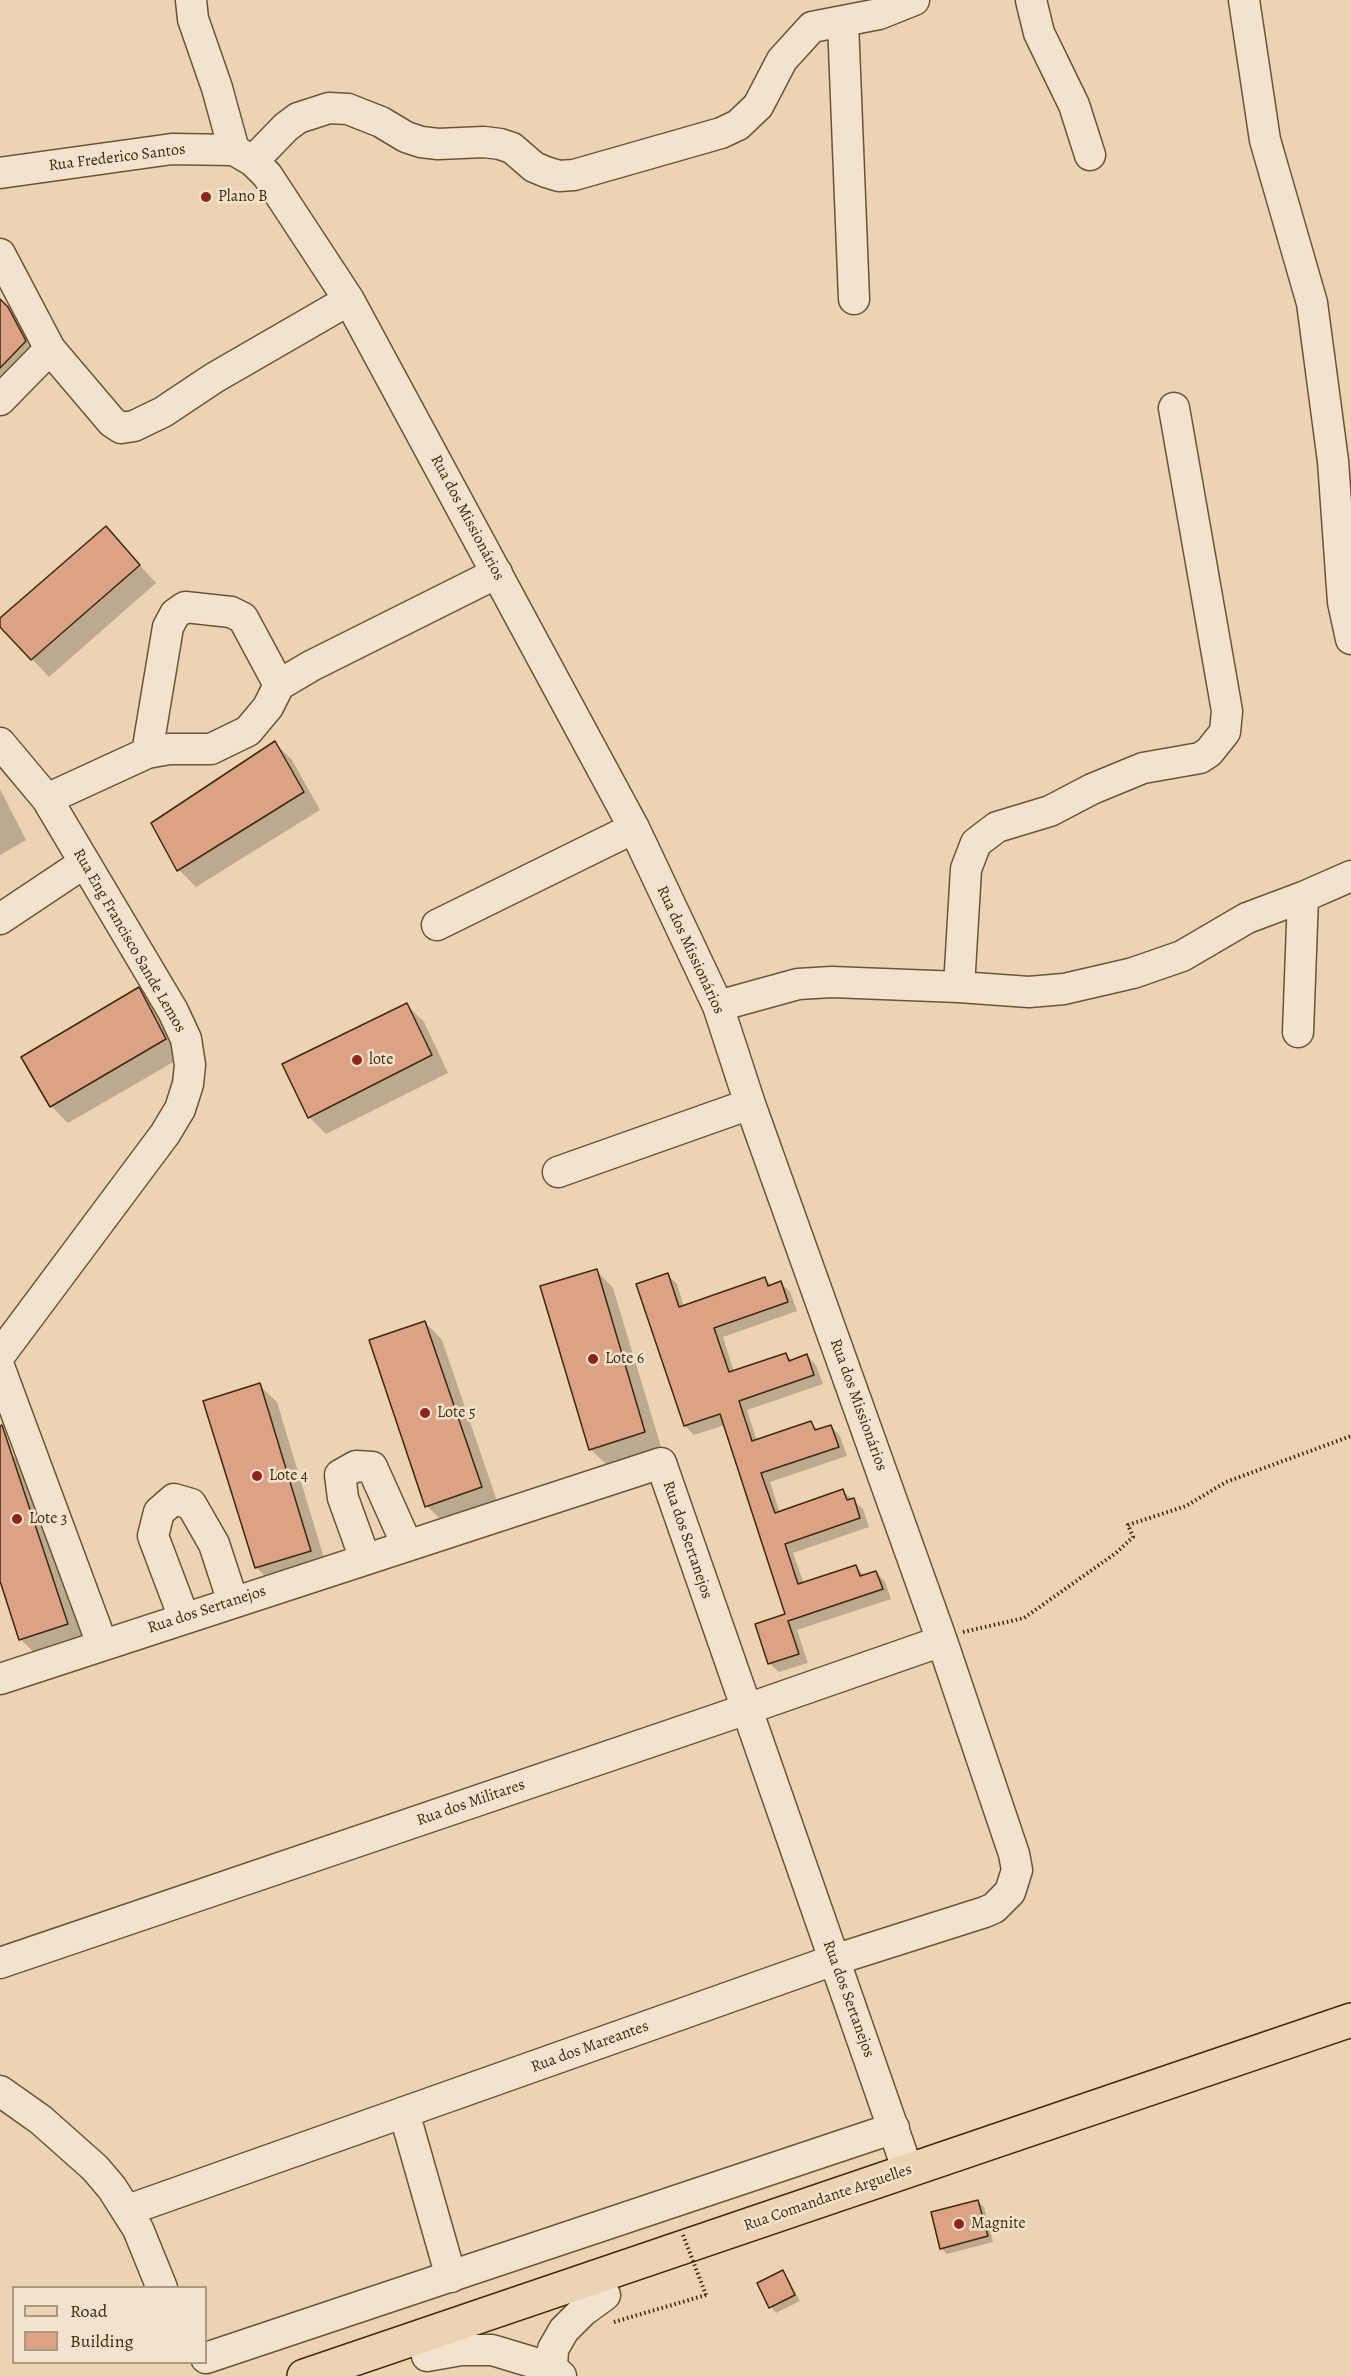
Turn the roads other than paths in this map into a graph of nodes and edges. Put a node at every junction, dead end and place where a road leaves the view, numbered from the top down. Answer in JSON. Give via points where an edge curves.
{"nodes":[{"id":1,"x":191,"y":0,"type":"edge"},
{"id":2,"x":1031,"y":0,"type":"edge"},
{"id":3,"x":1244,"y":0,"type":"edge"},
{"id":4,"x":908,"y":1,"type":"edge"},
{"id":5,"x":811,"y":13,"type":"edge"},
{"id":6,"x":843,"y":22,"type":"junction"},
{"id":7,"x":244,"y":155,"type":"junction"},
{"id":8,"x":1090,"y":155,"type":"dead end"},
{"id":9,"x":0,"y":173,"type":"edge"},
{"id":10,"x":0,"y":254,"type":"edge"},
{"id":11,"x":854,"y":299,"type":"dead end"},
{"id":12,"x":349,"y":300,"type":"junction"},
{"id":13,"x":50,"y":349,"type":"junction"},
{"id":14,"x":0,"y":400,"type":"edge"},
{"id":15,"x":1174,"y":408,"type":"dead end"},
{"id":16,"x":497,"y":573,"type":"junction"},
{"id":17,"x":1351,"y":639,"type":"edge"},
{"id":18,"x":279,"y":685,"type":"junction"},
{"id":19,"x":0,"y":743,"type":"edge"},
{"id":20,"x":147,"y":753,"type":"junction"},
{"id":21,"x":47,"y":800,"type":"junction"},
{"id":22,"x":634,"y":828,"type":"junction"},
{"id":23,"x":84,"y":863,"type":"junction"},
{"id":24,"x":1351,"y":876,"type":"edge"},
{"id":25,"x":1304,"y":897,"type":"junction"},
{"id":26,"x":0,"y":919,"type":"edge"},
{"id":27,"x":437,"y":925,"type":"dead end"},
{"id":28,"x":959,"y":987,"type":"junction"},
{"id":29,"x":718,"y":1006,"type":"junction"},
{"id":30,"x":1298,"y":1032,"type":"dead end"},
{"id":31,"x":750,"y":1104,"type":"junction"},
{"id":32,"x":558,"y":1172,"type":"dead end"},
{"id":33,"x":0,"y":1355,"type":"edge"},
{"id":34,"x":0,"y":1369,"type":"edge"},
{"id":35,"x":407,"y":1545,"type":"junction"},
{"id":36,"x":365,"y":1559,"type":"junction"},
{"id":37,"x":233,"y":1602,"type":"junction"},
{"id":38,"x":184,"y":1618,"type":"junction"},
{"id":39,"x":941,"y":1640,"type":"junction"},
{"id":40,"x":102,"y":1644,"type":"junction"},
{"id":41,"x":0,"y":1679,"type":"edge"},
{"id":42,"x":747,"y":1709,"type":"junction"},
{"id":43,"x":1014,"y":1854,"type":"joint"},
{"id":44,"x":834,"y":1960,"type":"junction"},
{"id":45,"x":0,"y":1963,"type":"edge"},
{"id":46,"x":1351,"y":2020,"type":"edge"},
{"id":47,"x":1351,"y":2040,"type":"edge"},
{"id":48,"x":0,"y":2091,"type":"edge"},
{"id":49,"x":404,"y":2112,"type":"junction"},
{"id":50,"x":894,"y":2128,"type":"junction"},
{"id":51,"x":908,"y":2171,"type":"junction"},
{"id":52,"x":128,"y":2210,"type":"junction"},
{"id":53,"x":451,"y":2277,"type":"junction"},
{"id":54,"x":161,"y":2286,"type":"edge"},
{"id":55,"x":606,"y":2309,"type":"junction"},
{"id":56,"x":427,"y":2356,"type":"junction"},
{"id":57,"x":207,"y":2358,"type":"edge"},
{"id":58,"x":556,"y":2372,"type":"edge"},
{"id":59,"x":304,"y":2376,"type":"edge"},
{"id":60,"x":368,"y":2376,"type":"edge"}],
"edges":[{"from":1,"to":7,"type":"street","via":[[193,19]]},
{"from":2,"to":8,"type":"street","via":[[1039,33],[1074,105]]},
{"from":3,"to":17,"type":"street","via":[[1265,140],[1312,303],[1334,461],[1343,602]]},
{"from":4,"to":6,"type":"street","via":[[879,14]]},
{"from":5,"to":6,"type":"street"},
{"from":5,"to":7,"type":"street","via":[[758,106],[738,125],[574,175],[559,176],[534,167],[512,148],[500,144],[421,142],[348,109],[329,108],[298,118]]},
{"from":6,"to":11,"type":"street"},
{"from":7,"to":9,"type":"street","name":"Rua Frederico Santos","via":[[172,149]]},
{"from":7,"to":12,"type":"street","name":"Rua dos Missionários","via":[[267,175],[283,197]]},
{"from":10,"to":13,"type":"street"},
{"from":12,"to":13,"type":"street","via":[[163,412],[121,428],[111,422]]},
{"from":12,"to":16,"type":"street","name":"Rua dos Missionários"},
{"from":13,"to":14,"type":"street"},
{"from":15,"to":28,"type":"street","via":[[1227,711],[1225,732],[1200,758],[1143,768],[1050,811],[997,827],[976,843],[966,869]]},
{"from":16,"to":18,"type":"street"},
{"from":16,"to":22,"type":"street","name":"Rua dos Missionários"},
{"from":18,"to":20,"type":"street","via":[[268,707],[248,731],[211,748]]},
{"from":18,"to":20,"type":"street","via":[[243,618],[231,612],[184,607],[168,627]]},
{"from":19,"to":21,"type":"street","name":"Rua Eng Francisco Sande Lemos"},
{"from":20,"to":21,"type":"street"},
{"from":21,"to":23,"type":"street","name":"Rua Eng Francisco Sande Lemos"},
{"from":22,"to":27,"type":"street"},
{"from":22,"to":29,"type":"street","name":"Rua dos Missionários"},
{"from":23,"to":26,"type":"street"},
{"from":23,"to":33,"type":"street","name":"Rua Eng Francisco Sande Lemos","via":[[173,1011],[186,1039],[188,1084],[180,1109],[165,1134]]},
{"from":24,"to":25,"type":"street"},
{"from":25,"to":28,"type":"street","via":[[1246,918],[1182,956],[1133,973],[1064,989],[1029,992]]},
{"from":25,"to":30,"type":"street"},
{"from":28,"to":29,"type":"street","via":[[798,984]]},
{"from":29,"to":31,"type":"street","name":"Rua dos Missionários"},
{"from":31,"to":32,"type":"street"},
{"from":31,"to":39,"type":"street","name":"Rua dos Missionários"},
{"from":34,"to":40,"type":"street"},
{"from":35,"to":36,"type":"street","name":"Rua dos Sertanejos"},
{"from":35,"to":36,"type":"street","via":[[372,1467],[356,1466],[340,1475],[343,1498]]},
{"from":35,"to":42,"type":"street","name":"Rua dos Sertanejos","via":[[661,1463]]},
{"from":36,"to":37,"type":"street","name":"Rua dos Sertanejos"},
{"from":37,"to":38,"type":"street","name":"Rua dos Sertanejos"},
{"from":37,"to":38,"type":"street","via":[[214,1544],[191,1504],[174,1499],[159,1512],[153,1536]]},
{"from":38,"to":40,"type":"street","name":"Rua dos Sertanejos"},
{"from":39,"to":42,"type":"street","name":"Rua dos Militares"},
{"from":39,"to":43,"type":"street","name":"Rua dos Missionários"},
{"from":40,"to":41,"type":"street","name":"Rua dos Sertanejos"},
{"from":42,"to":44,"type":"street","name":"Rua dos Sertanejos"},
{"from":42,"to":45,"type":"street","name":"Rua dos Militares"},
{"from":43,"to":44,"type":"street","name":"Rua dos Mareantes","via":[[1017,1870],[1010,1893],[994,1908]]},
{"from":44,"to":49,"type":"street","name":"Rua dos Mareantes"},
{"from":44,"to":50,"type":"street","name":"Rua dos Sertanejos"},
{"from":46,"to":51,"type":"main road","name":"Rua Comandante Arguelles"},
{"from":47,"to":55,"type":"main road","name":"Rua Comandante Arguelles"},
{"from":48,"to":52,"type":"street","via":[[41,2120],[95,2168]]},
{"from":49,"to":52,"type":"street","name":"Rua dos Mareantes"},
{"from":49,"to":53,"type":"street"},
{"from":50,"to":51,"type":"street","name":"Rua dos Sertanejos"},
{"from":50,"to":53,"type":"street"},
{"from":51,"to":59,"type":"main road","name":"Rua Comandante Arguelles"},
{"from":52,"to":54,"type":"street"},
{"from":53,"to":57,"type":"street"},
{"from":55,"to":56,"type":"main road","name":"Rua Comandante Arguelles"},
{"from":55,"to":58,"type":"street","via":[[583,2311],[564,2330],[553,2349]]},
{"from":56,"to":58,"type":"street","via":[[492,2350]]},
{"from":56,"to":60,"type":"main road","name":"Rua Comandante Arguelles"}]}
